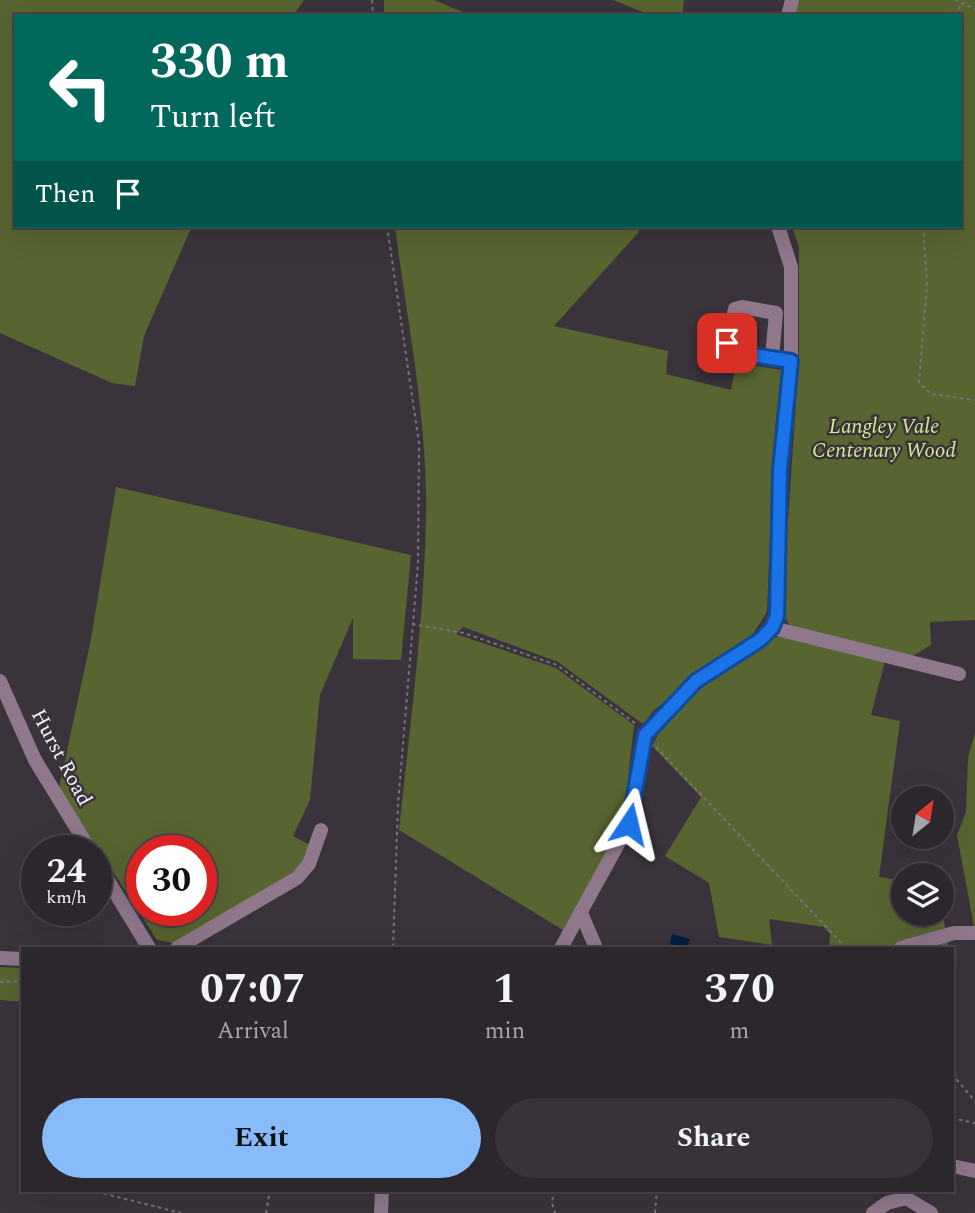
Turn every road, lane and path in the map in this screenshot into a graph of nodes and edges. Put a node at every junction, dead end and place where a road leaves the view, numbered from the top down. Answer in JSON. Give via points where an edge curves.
{"nodes":[{"id":1,"x":956,"y":0,"type":"edge"},
{"id":2,"x":960,"y":5,"type":"junction"},
{"id":3,"x":975,"y":9,"type":"edge"},
{"id":4,"x":957,"y":14,"type":"edge"},
{"id":5,"x":387,"y":228,"type":"edge"},
{"id":6,"x":779,"y":228,"type":"edge"},
{"id":7,"x":922,"y":228,"type":"edge"},
{"id":8,"x":772,"y":358,"type":"dead end"},
{"id":9,"x":791,"y":361,"type":"junction"},
{"id":10,"x":975,"y":400,"type":"edge"},
{"id":11,"x":772,"y":628,"type":"junction"},
{"id":12,"x":959,"y":674,"type":"dead end"},
{"id":13,"x":0,"y":681,"type":"edge"},
{"id":14,"x":321,"y":830,"type":"dead end"},
{"id":15,"x":81,"y":835,"type":"edge"},
{"id":16,"x":112,"y":887,"type":"edge"},
{"id":17,"x":581,"y":913,"type":"junction"},
{"id":18,"x":975,"y":933,"type":"edge"},
{"id":19,"x":148,"y":947,"type":"edge"},
{"id":20,"x":179,"y":947,"type":"edge"},
{"id":21,"x":393,"y":947,"type":"edge"},
{"id":22,"x":562,"y":947,"type":"edge"},
{"id":23,"x":596,"y":947,"type":"edge"},
{"id":24,"x":905,"y":947,"type":"edge"},
{"id":25,"x":0,"y":958,"type":"edge"},
{"id":26,"x":21,"y":959,"type":"edge"},
{"id":27,"x":21,"y":981,"type":"edge"},
{"id":28,"x":0,"y":982,"type":"edge"},
{"id":29,"x":954,"y":1076,"type":"edge"},
{"id":30,"x":975,"y":1101,"type":"edge"},
{"id":31,"x":954,"y":1118,"type":"edge"},
{"id":32,"x":975,"y":1123,"type":"edge"},
{"id":33,"x":954,"y":1166,"type":"edge"},
{"id":34,"x":975,"y":1171,"type":"edge"},
{"id":35,"x":98,"y":1192,"type":"edge"},
{"id":36,"x":270,"y":1192,"type":"edge"},
{"id":37,"x":383,"y":1192,"type":"edge"},
{"id":38,"x":554,"y":1192,"type":"edge"},
{"id":39,"x":657,"y":1192,"type":"edge"},
{"id":40,"x":910,"y":1194,"type":"edge"},
{"id":41,"x":181,"y":1213,"type":"edge"},
{"id":42,"x":266,"y":1213,"type":"edge"},
{"id":43,"x":381,"y":1213,"type":"edge"},
{"id":44,"x":555,"y":1213,"type":"edge"},
{"id":45,"x":655,"y":1213,"type":"edge"},
{"id":46,"x":873,"y":1213,"type":"edge"},
{"id":47,"x":930,"y":1213,"type":"edge"}],
"edges":[{"from":1,"to":2,"type":"path"},
{"from":2,"to":3,"type":"path"},
{"from":2,"to":4,"type":"path"},
{"from":5,"to":21,"type":"path","via":[[419,443],[418,564],[398,804]]},
{"from":6,"to":9,"type":"street","via":[[791,267]]},
{"from":7,"to":10,"type":"path","via":[[927,283],[919,383],[931,394]]},
{"from":8,"to":9,"type":"street"},
{"from":9,"to":11,"type":"street","via":[[780,470],[777,616]]},
{"from":11,"to":12,"type":"street"},
{"from":11,"to":17,"type":"street","via":[[696,681],[645,735],[629,824]]},
{"from":13,"to":15,"type":"street","name":"Hurst Road","via":[[36,760]]},
{"from":14,"to":20,"type":"street","via":[[309,864],[297,878]]},
{"from":16,"to":19,"type":"street"},
{"from":17,"to":22,"type":"street"},
{"from":17,"to":23,"type":"street"},
{"from":18,"to":24,"type":"street","via":[[954,933]]},
{"from":25,"to":26,"type":"street"},
{"from":27,"to":28,"type":"path"},
{"from":29,"to":30,"type":"path"},
{"from":31,"to":32,"type":"path"},
{"from":33,"to":34,"type":"street"},
{"from":35,"to":41,"type":"path"},
{"from":36,"to":42,"type":"path"},
{"from":37,"to":43,"type":"street"},
{"from":38,"to":44,"type":"path"},
{"from":39,"to":45,"type":"path"},
{"from":40,"to":46,"type":"street"},
{"from":40,"to":47,"type":"street"}]}
